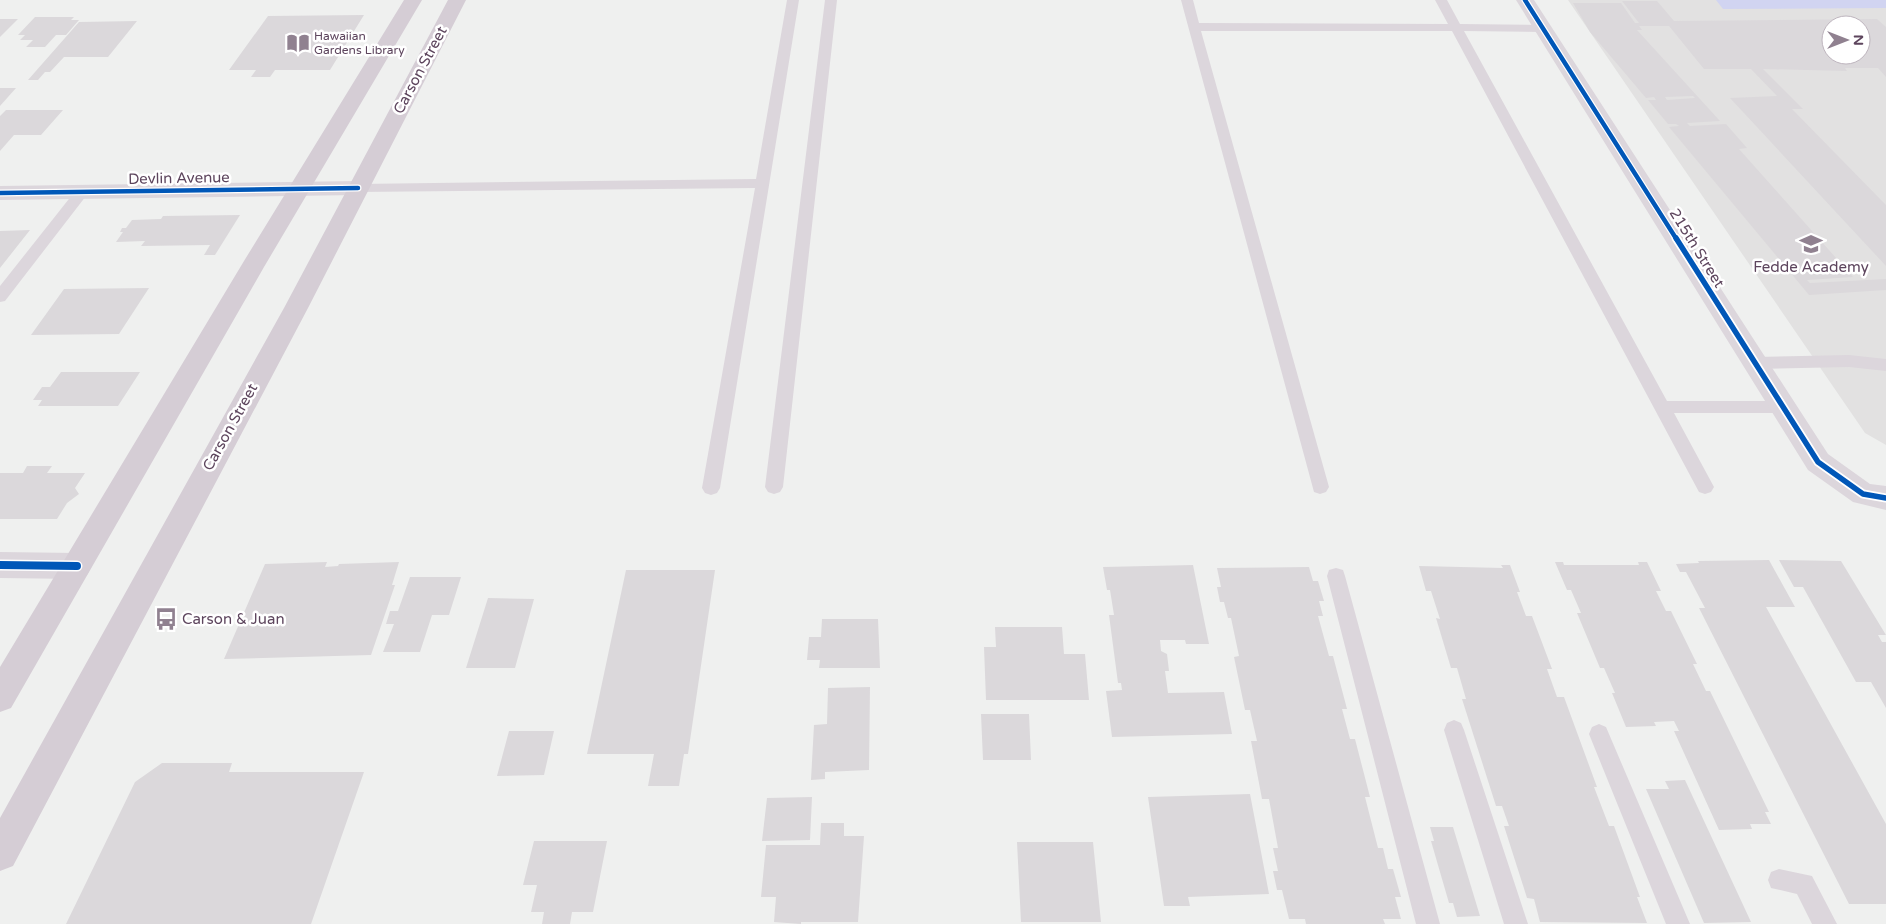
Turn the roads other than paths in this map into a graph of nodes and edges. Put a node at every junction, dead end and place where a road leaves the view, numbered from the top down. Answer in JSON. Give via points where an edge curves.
{"nodes":[{"id":1,"x":413,"y":0,"type":"edge"},
{"id":2,"x":457,"y":0,"type":"edge"},
{"id":3,"x":793,"y":0,"type":"edge"},
{"id":4,"x":831,"y":0,"type":"edge"},
{"id":5,"x":1187,"y":0,"type":"edge"},
{"id":6,"x":1441,"y":0,"type":"edge"},
{"id":7,"x":1525,"y":0,"type":"edge"},
{"id":8,"x":1194,"y":27,"type":"junction"},
{"id":9,"x":1456,"y":27,"type":"junction"},
{"id":10,"x":1543,"y":28,"type":"junction"},
{"id":11,"x":762,"y":182,"type":"junction"},
{"id":12,"x":358,"y":188,"type":"junction"},
{"id":13,"x":299,"y":189,"type":"junction"},
{"id":14,"x":0,"y":193,"type":"edge"},
{"id":15,"x":81,"y":193,"type":"junction"},
{"id":16,"x":0,"y":297,"type":"edge"},
{"id":17,"x":1754,"y":363,"type":"junction"},
{"id":18,"x":1886,"y":365,"type":"edge"},
{"id":19,"x":1662,"y":407,"type":"junction"},
{"id":20,"x":1784,"y":407,"type":"junction"},
{"id":21,"x":1705,"y":487,"type":"dead end"},
{"id":22,"x":711,"y":488,"type":"dead end"},
{"id":23,"x":774,"y":488,"type":"dead end"},
{"id":24,"x":1320,"y":488,"type":"dead end"},
{"id":25,"x":1875,"y":496,"type":"edge"},
{"id":26,"x":0,"y":565,"type":"edge"},
{"id":27,"x":77,"y":566,"type":"junction"},
{"id":28,"x":1336,"y":576,"type":"dead end"},
{"id":29,"x":0,"y":697,"type":"edge"},
{"id":30,"x":1454,"y":730,"type":"dead end"},
{"id":31,"x":1599,"y":734,"type":"dead end"},
{"id":32,"x":0,"y":853,"type":"edge"},
{"id":33,"x":1778,"y":880,"type":"dead end"},
{"id":34,"x":1428,"y":924,"type":"edge"},
{"id":35,"x":1516,"y":924,"type":"edge"},
{"id":36,"x":1678,"y":924,"type":"edge"},
{"id":37,"x":1825,"y":924,"type":"edge"}],
"edges":[{"from":1,"to":13,"type":"main road"},
{"from":2,"to":12,"type":"main road","name":"Carson Street"},
{"from":3,"to":11,"type":"lane"},
{"from":4,"to":23,"type":"lane"},
{"from":5,"to":8,"type":"lane"},
{"from":6,"to":9,"type":"lane"},
{"from":7,"to":10,"type":"street","name":"215th Street"},
{"from":8,"to":9,"type":"lane"},
{"from":8,"to":24,"type":"lane"},
{"from":9,"to":10,"type":"lane"},
{"from":9,"to":19,"type":"lane"},
{"from":10,"to":17,"type":"street","name":"215th Street"},
{"from":11,"to":12,"type":"lane"},
{"from":11,"to":22,"type":"lane"},
{"from":12,"to":13,"type":"street","name":"Devlin Avenue"},
{"from":12,"to":32,"type":"main road","name":"Carson Street"},
{"from":13,"to":15,"type":"street","name":"Devlin Avenue"},
{"from":13,"to":27,"type":"main road"},
{"from":14,"to":15,"type":"street","name":"Devlin Avenue"},
{"from":15,"to":16,"type":"lane"},
{"from":17,"to":18,"type":"lane","via":[[1849,361]]},
{"from":17,"to":20,"type":"street","name":"215th Street"},
{"from":19,"to":20,"type":"lane"},
{"from":19,"to":21,"type":"lane"},
{"from":20,"to":25,"type":"street","name":"215th Street","via":[[1818,462]]},
{"from":26,"to":27,"type":"street"},
{"from":27,"to":29,"type":"main road"},
{"from":28,"to":34,"type":"lane"},
{"from":30,"to":35,"type":"lane"},
{"from":31,"to":36,"type":"lane"},
{"from":33,"to":37,"type":"lane","via":[[1804,884]]}]}
